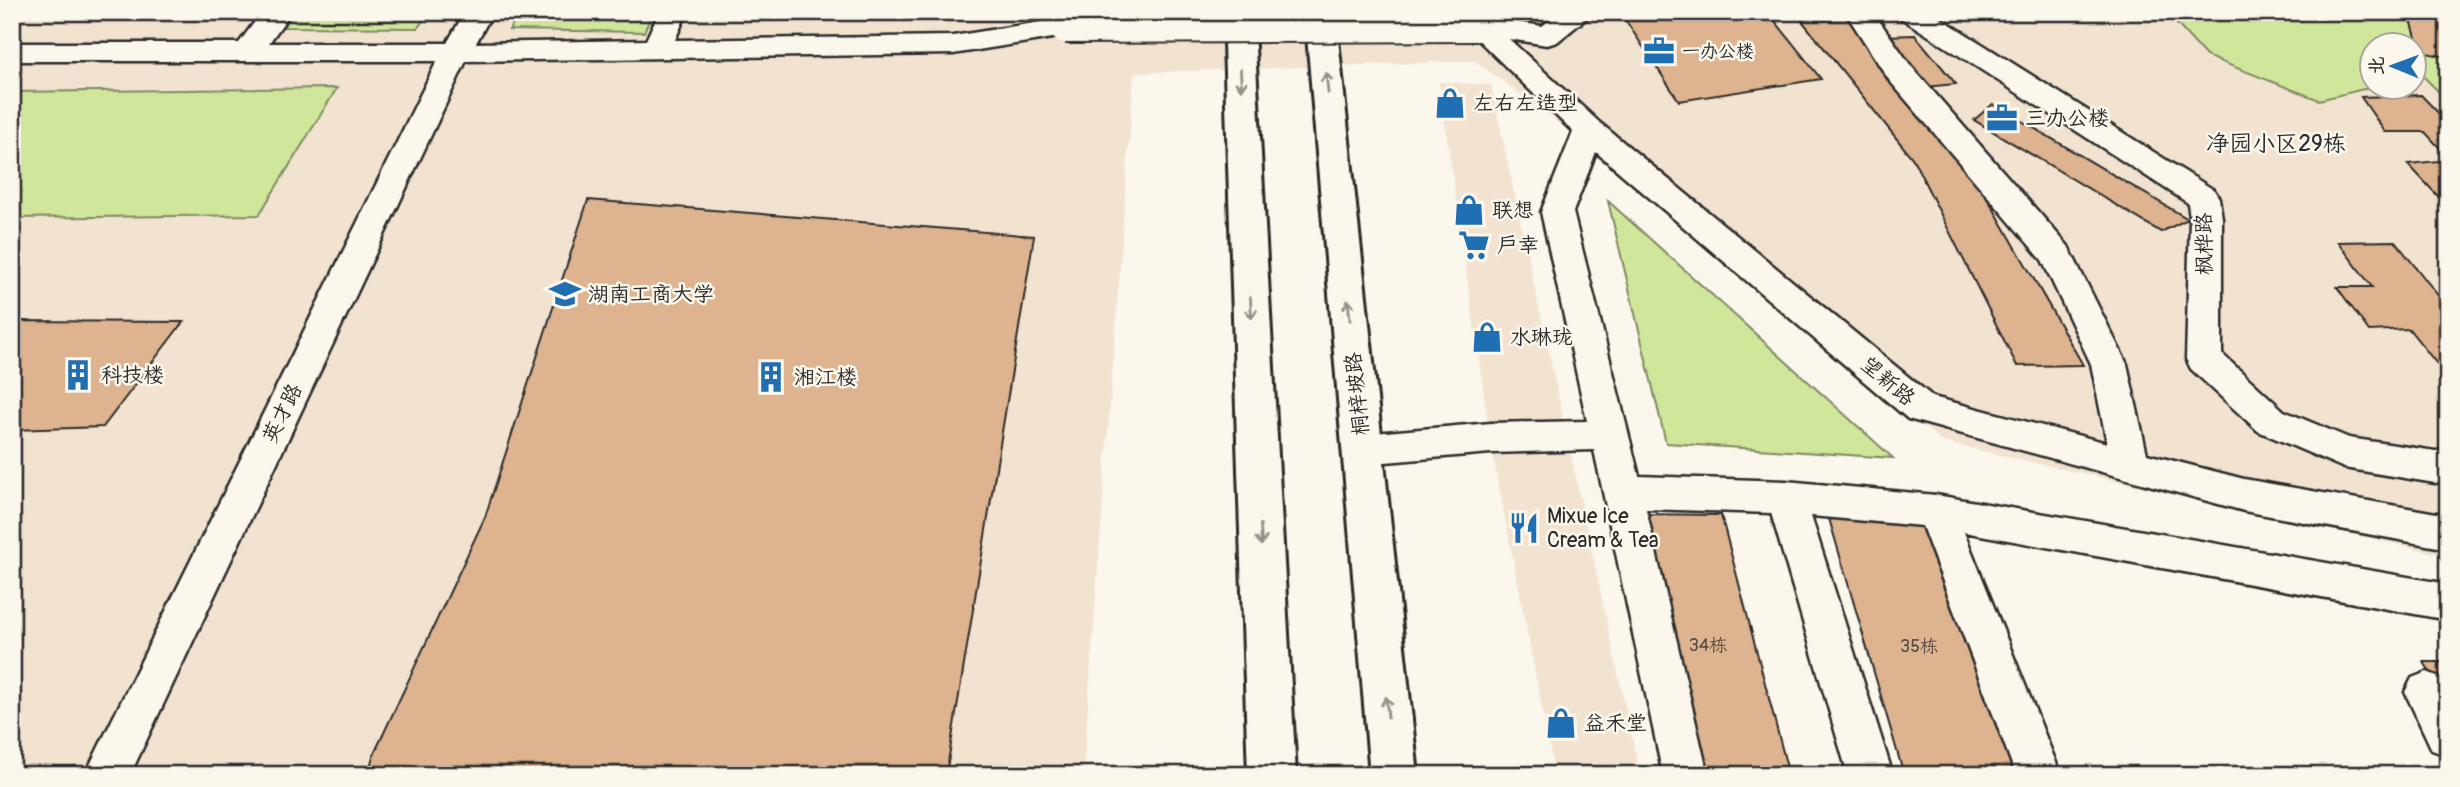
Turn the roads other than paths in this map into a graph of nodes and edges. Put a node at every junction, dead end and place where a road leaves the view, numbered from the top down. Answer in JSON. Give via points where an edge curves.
{"nodes":[{"id":1,"x":277,"y":12,"type":"edge"},
{"id":2,"x":479,"y":12,"type":"edge"},
{"id":3,"x":673,"y":12,"type":"edge"},
{"id":4,"x":1238,"y":12,"type":"edge"},
{"id":5,"x":1320,"y":12,"type":"edge"},
{"id":6,"x":1580,"y":12,"type":"edge"},
{"id":7,"x":1858,"y":12,"type":"edge"},
{"id":8,"x":1911,"y":12,"type":"edge"},
{"id":9,"x":1477,"y":25,"type":"junction"},
{"id":10,"x":656,"y":50,"type":"junction"},
{"id":11,"x":12,"y":52,"type":"edge"},
{"id":12,"x":247,"y":52,"type":"junction"},
{"id":13,"x":456,"y":52,"type":"junction"},
{"id":14,"x":1589,"y":130,"type":"junction"},
{"id":15,"x":1609,"y":435,"type":"junction"},
{"id":16,"x":1362,"y":449,"type":"junction"},
{"id":17,"x":2448,"y":465,"type":"edge"},
{"id":18,"x":2131,"y":466,"type":"junction"},
{"id":19,"x":1623,"y":492,"type":"junction"},
{"id":20,"x":1786,"y":497,"type":"junction"},
{"id":21,"x":1936,"y":511,"type":"junction"},
{"id":22,"x":2448,"y":532,"type":"edge"},
{"id":23,"x":2448,"y":601,"type":"edge"},
{"id":24,"x":2427,"y":692,"type":"dead end"},
{"id":25,"x":2448,"y":735,"type":"edge"},
{"id":26,"x":107,"y":775,"type":"edge"},
{"id":27,"x":1272,"y":775,"type":"edge"},
{"id":28,"x":1394,"y":775,"type":"edge"},
{"id":29,"x":1686,"y":775,"type":"edge"},
{"id":30,"x":1871,"y":775,"type":"edge"},
{"id":31,"x":2039,"y":775,"type":"edge"}],
"edges":[{"from":1,"to":12,"type":"street"},
{"from":2,"to":13,"type":"street","name":"英才路"},
{"from":3,"to":10,"type":"street"},
{"from":4,"to":27,"type":"main road","one_way":true},
{"from":16,"to":5,"type":"main road","name":"桐梓坡路","one_way":true},
{"from":6,"to":9,"type":"street","via":[[1547,36]]},
{"from":7,"to":18,"type":"street","via":[[1900,73],[2056,254],[2109,364]]},
{"from":8,"to":17,"type":"street","name":"枫桦路","via":[[2203,198],[2204,359],[2271,421],[2344,453]]},
{"from":9,"to":10,"type":"street","bridge":true,"via":[[1065,27],[953,46]]},
{"from":9,"to":14,"type":"street","name":"望新路"},
{"from":10,"to":13,"type":"street"},
{"from":11,"to":12,"type":"street"},
{"from":12,"to":13,"type":"street"},
{"from":13,"to":26,"type":"street","name":"英才路"},
{"from":14,"to":15,"type":"street","via":[[1557,212]]},
{"from":14,"to":18,"type":"street","name":"望新路","via":[[1922,410]]},
{"from":15,"to":16,"type":"street","via":[[1490,438]]},
{"from":15,"to":19,"type":"street"},
{"from":28,"to":16,"type":"main road","name":"桐梓坡路","one_way":true},
{"from":18,"to":22,"type":"street","name":"望新路","via":[[2244,495]]},
{"from":19,"to":20,"type":"street"},
{"from":19,"to":29,"type":"street"},
{"from":20,"to":21,"type":"street"},
{"from":20,"to":30,"type":"street"},
{"from":21,"to":23,"type":"street"},
{"from":21,"to":31,"type":"street"},
{"from":24,"to":25,"type":"street"}]}
